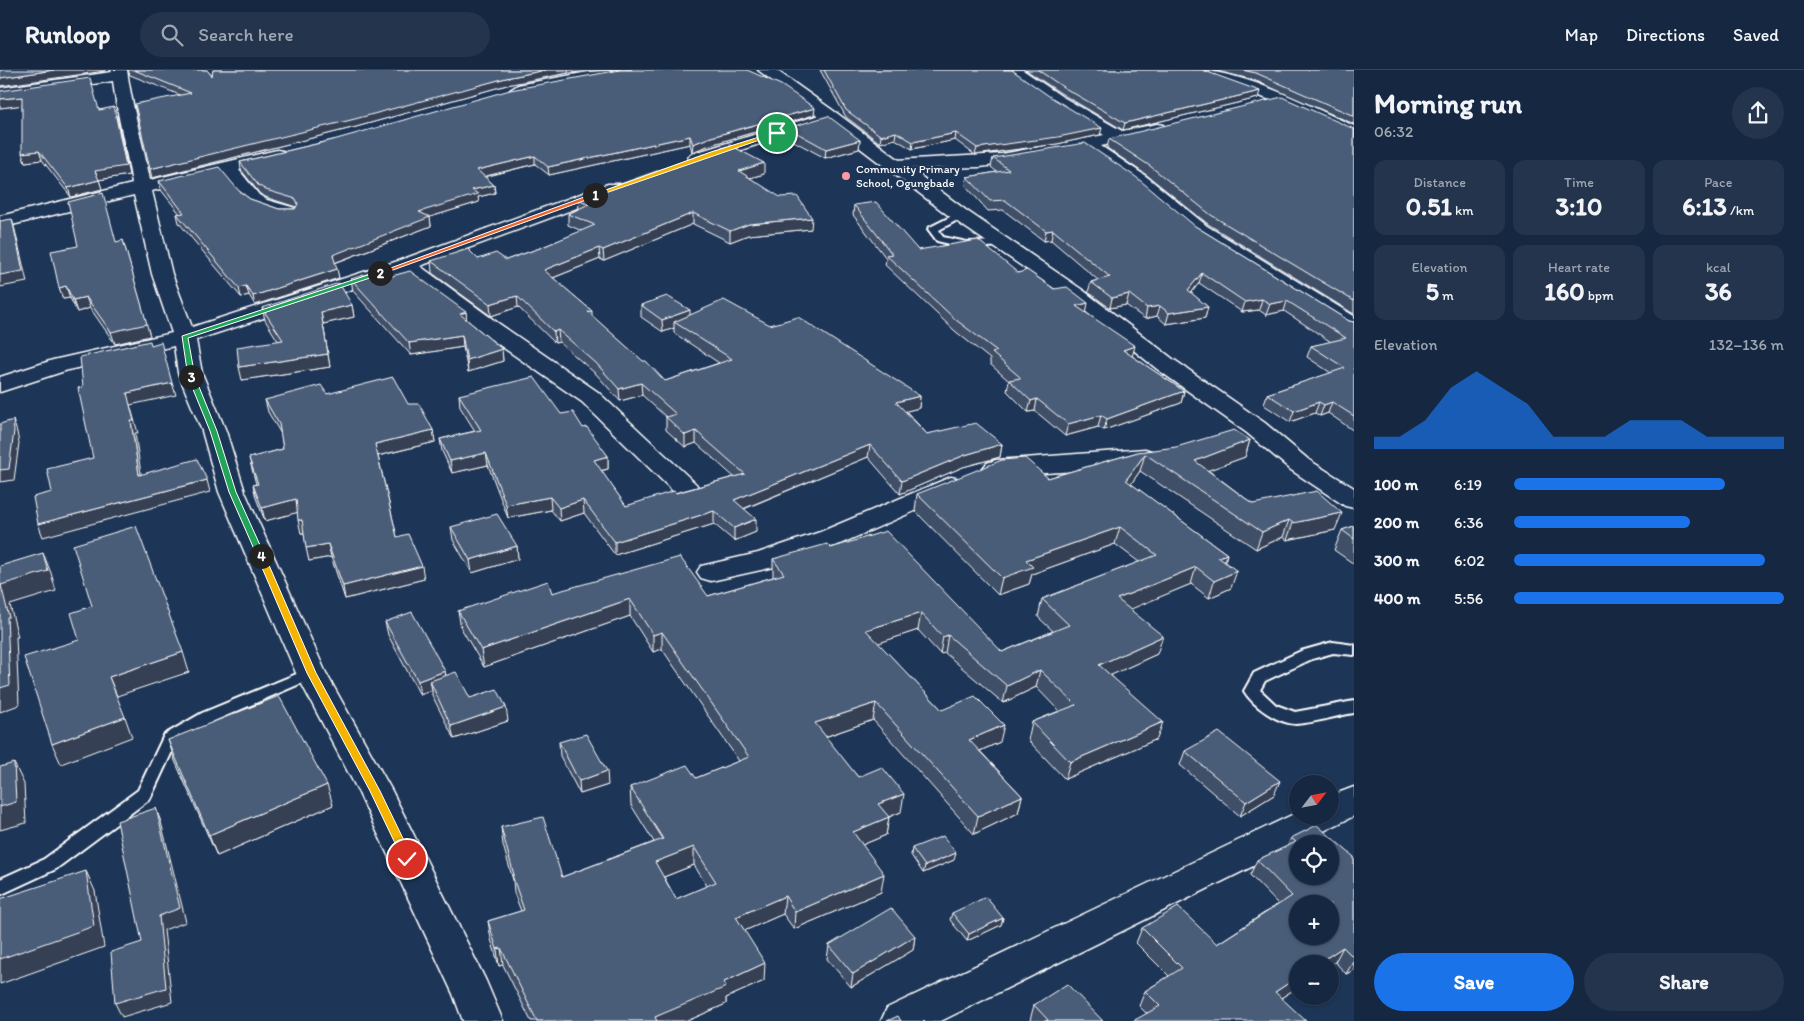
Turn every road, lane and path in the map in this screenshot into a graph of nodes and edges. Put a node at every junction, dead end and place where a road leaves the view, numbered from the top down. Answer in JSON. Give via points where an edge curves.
{"nodes":[{"id":1,"x":622,"y":70,"type":"edge"},
{"id":2,"x":766,"y":70,"type":"edge"},
{"id":3,"x":1013,"y":70,"type":"edge"},
{"id":4,"x":1200,"y":70,"type":"edge"},
{"id":5,"x":119,"y":73,"type":"edge"},
{"id":6,"x":555,"y":75,"type":"edge"},
{"id":7,"x":0,"y":92,"type":"edge"},
{"id":8,"x":498,"y":94,"type":"edge"},
{"id":9,"x":1282,"y":99,"type":"junction"},
{"id":10,"x":1251,"y":105,"type":"edge"},
{"id":11,"x":832,"y":117,"type":"junction"},
{"id":12,"x":1174,"y":126,"type":"edge"},
{"id":13,"x":1354,"y":132,"type":"edge"},
{"id":14,"x":1118,"y":136,"type":"junction"},
{"id":15,"x":1088,"y":145,"type":"junction"},
{"id":16,"x":293,"y":150,"type":"edge"},
{"id":17,"x":681,"y":164,"type":"edge"},
{"id":18,"x":896,"y":165,"type":"junction"},
{"id":19,"x":226,"y":167,"type":"junction"},
{"id":20,"x":627,"y":183,"type":"edge"},
{"id":21,"x":143,"y":188,"type":"junction"},
{"id":22,"x":289,"y":212,"type":"edge"},
{"id":23,"x":960,"y":215,"type":"junction"},
{"id":24,"x":0,"y":222,"type":"edge"},
{"id":25,"x":1002,"y":244,"type":"junction"},
{"id":26,"x":405,"y":265,"type":"junction"},
{"id":27,"x":1354,"y":325,"type":"edge"},
{"id":28,"x":184,"y":337,"type":"junction"},
{"id":29,"x":0,"y":385,"type":"edge"},
{"id":30,"x":1256,"y":428,"type":"junction"},
{"id":31,"x":1229,"y":435,"type":"edge"},
{"id":32,"x":1284,"y":451,"type":"junction"},
{"id":33,"x":1171,"y":454,"type":"edge"},
{"id":34,"x":1354,"y":489,"type":"edge"},
{"id":35,"x":687,"y":490,"type":"edge"},
{"id":36,"x":1354,"y":500,"type":"edge"},
{"id":37,"x":711,"y":572,"type":"dead end"},
{"id":38,"x":1354,"y":650,"type":"edge"},
{"id":39,"x":311,"y":673,"type":"junction"},
{"id":40,"x":1354,"y":707,"type":"edge"},
{"id":41,"x":1354,"y":800,"type":"edge"},
{"id":42,"x":1339,"y":808,"type":"edge"},
{"id":43,"x":1303,"y":825,"type":"edge"},
{"id":44,"x":0,"y":887,"type":"edge"},
{"id":45,"x":906,"y":1020,"type":"edge"},
{"id":46,"x":483,"y":1021,"type":"edge"}],
"edges":[{"from":1,"to":6,"type":"street"},
{"from":2,"to":11,"type":"street"},
{"from":3,"to":14,"type":"street"},
{"from":4,"to":9,"type":"street"},
{"from":5,"to":7,"type":"street"},
{"from":5,"to":21,"type":"street","via":[[125,114]]},
{"from":6,"to":8,"type":"street"},
{"from":9,"to":10,"type":"street"},
{"from":9,"to":13,"type":"street"},
{"from":11,"to":17,"type":"street"},
{"from":11,"to":18,"type":"street"},
{"from":12,"to":14,"type":"street"},
{"from":14,"to":15,"type":"street"},
{"from":15,"to":18,"type":"street","via":[[982,162]]},
{"from":15,"to":27,"type":"street","via":[[1172,204],[1200,230]]},
{"from":16,"to":19,"type":"street"},
{"from":18,"to":23,"type":"street"},
{"from":19,"to":21,"type":"street"},
{"from":19,"to":22,"type":"street","via":[[252,199]]},
{"from":20,"to":26,"type":"street"},
{"from":21,"to":24,"type":"street"},
{"from":21,"to":28,"type":"street","via":[[162,274]]},
{"from":23,"to":25,"type":"street"},
{"from":23,"to":25,"type":"lane","via":[[933,229],[940,239],[967,245]]},
{"from":25,"to":30,"type":"street","via":[[1077,295],[1165,364]]},
{"from":26,"to":28,"type":"street"},
{"from":26,"to":35,"type":"street","via":[[590,397]]},
{"from":28,"to":29,"type":"street","via":[[62,365]]},
{"from":28,"to":39,"type":"street","via":[[190,373],[214,431],[232,492]]},
{"from":30,"to":31,"type":"street"},
{"from":30,"to":32,"type":"street"},
{"from":32,"to":34,"type":"street","via":[[1309,460]]},
{"from":32,"to":36,"type":"street"},
{"from":33,"to":37,"type":"street","via":[[993,468],[830,538],[764,561]]},
{"from":38,"to":40,"type":"lane","via":[[1346,645],[1326,648],[1259,677],[1252,691],[1270,709],[1294,718]]},
{"from":39,"to":44,"type":"lane","via":[[208,717],[170,738],[144,794],[50,864]]},
{"from":39,"to":46,"type":"street","via":[[375,791]]},
{"from":41,"to":42,"type":"street"},
{"from":43,"to":45,"type":"street"}]}
